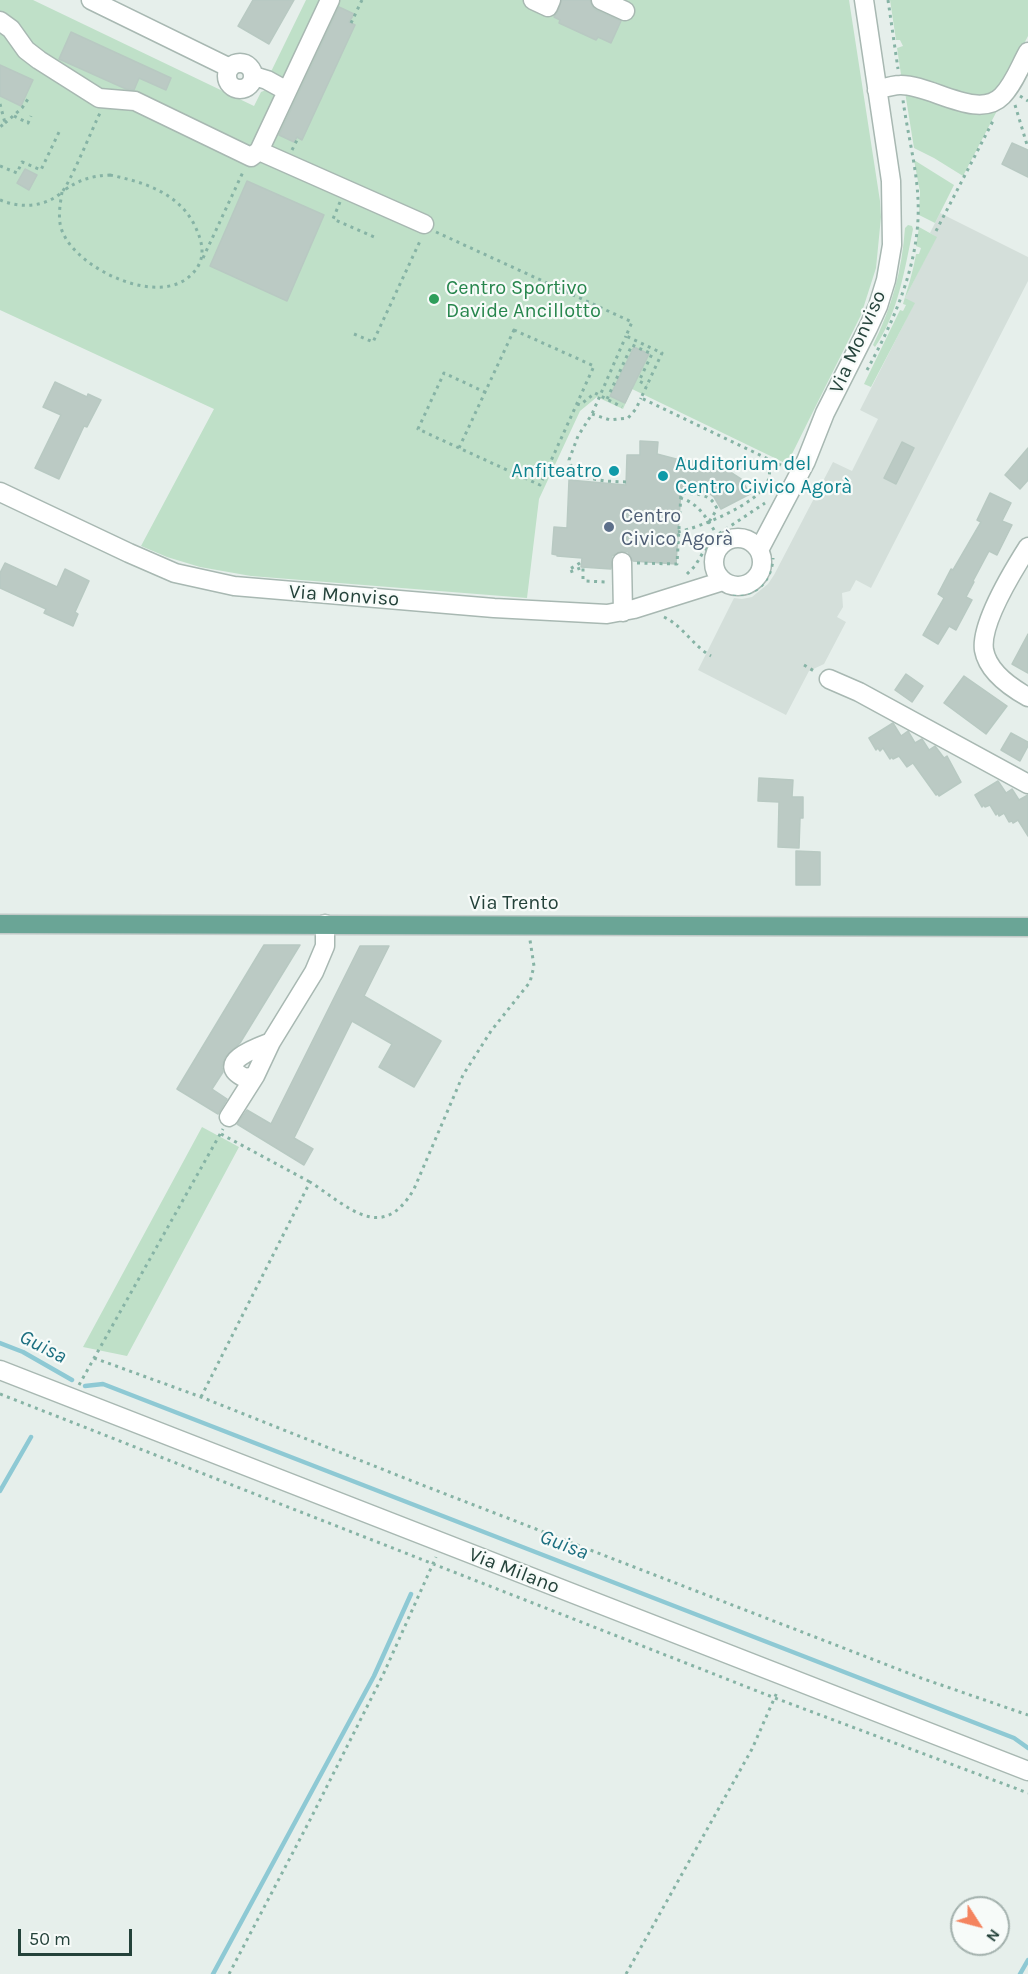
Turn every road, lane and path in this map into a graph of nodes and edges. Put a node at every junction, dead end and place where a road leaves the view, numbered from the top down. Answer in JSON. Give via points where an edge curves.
{"nodes":[{"id":1,"x":91,"y":0,"type":"edge"},
{"id":2,"x":330,"y":0,"type":"edge"},
{"id":3,"x":362,"y":0,"type":"edge"},
{"id":4,"x":532,"y":0,"type":"edge"},
{"id":5,"x":551,"y":0,"type":"edge"},
{"id":6,"x":601,"y":0,"type":"edge"},
{"id":7,"x":864,"y":0,"type":"edge"},
{"id":8,"x":888,"y":0,"type":"edge"},
{"id":9,"x":625,"y":11,"type":"dead end"},
{"id":10,"x":0,"y":21,"type":"edge"},
{"id":11,"x":351,"y":23,"type":"dead end"},
{"id":12,"x":1028,"y":52,"type":"edge"},
{"id":13,"x":900,"y":85,"type":"junction"},
{"id":14,"x":877,"y":90,"type":"junction"},
{"id":15,"x":287,"y":91,"type":"junction"},
{"id":16,"x":1004,"y":94,"type":"junction"},
{"id":17,"x":30,"y":96,"type":"dead end"},
{"id":18,"x":106,"y":100,"type":"junction"},
{"id":19,"x":0,"y":104,"type":"edge"},
{"id":20,"x":14,"y":116,"type":"junction"},
{"id":21,"x":31,"y":116,"type":"dead end"},
{"id":22,"x":5,"y":123,"type":"junction"},
{"id":23,"x":0,"y":127,"type":"edge"},
{"id":24,"x":60,"y":130,"type":"dead end"},
{"id":25,"x":1028,"y":148,"type":"edge"},
{"id":26,"x":255,"y":154,"type":"junction"},
{"id":27,"x":0,"y":166,"type":"edge"},
{"id":28,"x":346,"y":190,"type":"junction"},
{"id":29,"x":62,"y":192,"type":"junction"},
{"id":30,"x":0,"y":200,"type":"edge"},
{"id":31,"x":425,"y":226,"type":"junction"},
{"id":32,"x":916,"y":227,"type":"dead end"},
{"id":33,"x":936,"y":231,"type":"dead end"},
{"id":34,"x":373,"y":240,"type":"dead end"},
{"id":35,"x":202,"y":260,"type":"junction"},
{"id":36,"x":354,"y":334,"type":"dead end"},
{"id":37,"x":627,"y":336,"type":"junction"},
{"id":38,"x":641,"y":343,"type":"junction"},
{"id":39,"x":638,"y":348,"type":"junction"},
{"id":40,"x":647,"y":385,"type":"junction"},
{"id":41,"x":487,"y":393,"type":"junction"},
{"id":42,"x":600,"y":395,"type":"junction"},
{"id":43,"x":641,"y":398,"type":"junction"},
{"id":44,"x":607,"y":399,"type":"junction"},
{"id":45,"x":577,"y":404,"type":"junction"},
{"id":46,"x":622,"y":406,"type":"dead end"},
{"id":47,"x":592,"y":414,"type":"junction"},
{"id":48,"x":467,"y":419,"type":"dead end"},
{"id":49,"x":472,"y":421,"type":"junction"},
{"id":50,"x":459,"y":448,"type":"junction"},
{"id":51,"x":769,"y":460,"type":"junction"},
{"id":52,"x":791,"y":460,"type":"dead end"},
{"id":53,"x":626,"y":482,"type":"dead end"},
{"id":54,"x":0,"y":492,"type":"edge"},
{"id":55,"x":680,"y":498,"type":"junction"},
{"id":56,"x":769,"y":499,"type":"dead end"},
{"id":57,"x":709,"y":522,"type":"junction"},
{"id":58,"x":679,"y":532,"type":"junction"},
{"id":59,"x":717,"y":535,"type":"junction"},
{"id":60,"x":755,"y":546,"type":"junction"},
{"id":61,"x":1028,"y":547,"type":"edge"},
{"id":62,"x":622,"y":562,"type":"joint"},
{"id":63,"x":580,"y":563,"type":"dead end"},
{"id":64,"x":685,"y":576,"type":"dead end"},
{"id":65,"x":719,"y":576,"type":"junction"},
{"id":66,"x":621,"y":582,"type":"junction"},
{"id":67,"x":765,"y":582,"type":"dead end"},
{"id":68,"x":756,"y":590,"type":"dead end"},
{"id":69,"x":623,"y":612,"type":"junction"},
{"id":70,"x":662,"y":616,"type":"dead end"},
{"id":71,"x":711,"y":656,"type":"dead end"},
{"id":72,"x":829,"y":679,"type":"dead end"},
{"id":73,"x":1028,"y":697,"type":"edge"},
{"id":74,"x":1028,"y":784,"type":"edge"},
{"id":75,"x":0,"y":924,"type":"edge"},
{"id":76,"x":325,"y":924,"type":"junction"},
{"id":77,"x":529,"y":926,"type":"junction"},
{"id":78,"x":1028,"y":927,"type":"edge"},
{"id":79,"x":230,"y":1117,"type":"joint"},
{"id":80,"x":221,"y":1134,"type":"junction"},
{"id":81,"x":310,"y":1182,"type":"junction"},
{"id":82,"x":94,"y":1358,"type":"junction"},
{"id":83,"x":0,"y":1370,"type":"edge"},
{"id":84,"x":0,"y":1394,"type":"edge"},
{"id":85,"x":201,"y":1397,"type":"junction"},
{"id":86,"x":70,"y":1398,"type":"junction"},
{"id":87,"x":442,"y":1543,"type":"junction"},
{"id":88,"x":434,"y":1563,"type":"junction"},
{"id":89,"x":783,"y":1677,"type":"junction"},
{"id":90,"x":775,"y":1698,"type":"junction"},
{"id":91,"x":1028,"y":1714,"type":"edge"},
{"id":92,"x":1028,"y":1771,"type":"edge"},
{"id":93,"x":1028,"y":1793,"type":"edge"},
{"id":94,"x":229,"y":1974,"type":"edge"},
{"id":95,"x":626,"y":1974,"type":"edge"}],
"edges":[{"from":1,"to":15,"type":"street","via":[[230,68],[238,63],[247,65],[254,76]]},
{"from":2,"to":15,"type":"street"},
{"from":3,"to":11,"type":"path"},
{"from":4,"to":5,"type":"street","via":[[548,7]]},
{"from":6,"to":9,"type":"street"},
{"from":7,"to":14,"type":"street","name":"Via Monviso"},
{"from":8,"to":13,"type":"path"},
{"from":10,"to":18,"type":"street","via":[[47,67]]},
{"from":12,"to":16,"type":"street"},
{"from":13,"to":14,"type":"street"},
{"from":13,"to":16,"type":"street","via":[[981,106]]},
{"from":13,"to":32,"type":"path","via":[[917,192]]},
{"from":14,"to":60,"type":"street","name":"Via Monviso","via":[[891,181],[892,245],[886,280],[878,306],[806,461],[771,528]]},
{"from":15,"to":26,"type":"street"},
{"from":16,"to":25,"type":"path"},
{"from":16,"to":33,"type":"path"},
{"from":17,"to":20,"type":"path"},
{"from":18,"to":26,"type":"street","via":[[135,101]]},
{"from":18,"to":29,"type":"path"},
{"from":19,"to":22,"type":"path"},
{"from":20,"to":21,"type":"path","via":[[28,123]]},
{"from":20,"to":22,"type":"path"},
{"from":22,"to":23,"type":"path"},
{"from":24,"to":27,"type":"path","via":[[41,171],[22,162],[17,173]]},
{"from":26,"to":28,"type":"street"},
{"from":26,"to":35,"type":"path"},
{"from":28,"to":31,"type":"street"},
{"from":28,"to":34,"type":"path","via":[[333,219],[374,237]]},
{"from":29,"to":30,"type":"path","via":[[38,205],[15,206]]},
{"from":29,"to":35,"type":"path","via":[[91,176],[110,175],[136,180],[160,191],[177,201],[190,217],[203,247]]},
{"from":29,"to":35,"type":"path","via":[[62,232],[70,245],[96,266],[127,282],[164,288],[178,284],[193,274]]},
{"from":31,"to":36,"type":"path","via":[[373,342]]},
{"from":31,"to":37,"type":"path","via":[[633,322]]},
{"from":37,"to":38,"type":"path"},
{"from":37,"to":42,"type":"path"},
{"from":38,"to":39,"type":"path"},
{"from":38,"to":40,"type":"path","via":[[662,353]]},
{"from":39,"to":40,"type":"path","via":[[652,354],[639,381]]},
{"from":39,"to":44,"type":"path","via":[[632,345]]},
{"from":40,"to":43,"type":"path"},
{"from":41,"to":45,"type":"path","via":[[514,330],[594,366]]},
{"from":41,"to":49,"type":"path"},
{"from":41,"to":50,"type":"path","via":[[444,373],[418,429]]},
{"from":42,"to":44,"type":"path"},
{"from":42,"to":45,"type":"path","via":[[595,393]]},
{"from":42,"to":47,"type":"path"},
{"from":43,"to":47,"type":"path","via":[[628,418],[610,420]]},
{"from":43,"to":51,"type":"path"},
{"from":44,"to":46,"type":"path"},
{"from":45,"to":50,"type":"path","via":[[540,485]]},
{"from":47,"to":53,"type":"path","via":[[571,454],[573,471],[584,478]]},
{"from":48,"to":49,"type":"path"},
{"from":49,"to":50,"type":"path"},
{"from":51,"to":52,"type":"path","via":[[787,468]]},
{"from":51,"to":57,"type":"path","via":[[769,479],[760,493]]},
{"from":54,"to":69,"type":"street","name":"Via Monviso","via":[[160,566],[221,584],[494,608]]},
{"from":55,"to":57,"type":"path","via":[[694,504]]},
{"from":55,"to":57,"type":"path","via":[[681,493],[710,498],[717,509]]},
{"from":55,"to":58,"type":"path"},
{"from":56,"to":59,"type":"path"},
{"from":57,"to":58,"type":"path"},
{"from":57,"to":59,"type":"path"},
{"from":58,"to":62,"type":"path","via":[[677,564]]},
{"from":59,"to":64,"type":"path"},
{"from":60,"to":65,"type":"street","via":[[737,538],[723,544],[715,557]]},
{"from":60,"to":65,"type":"street","via":[[763,562],[755,580],[739,587]]},
{"from":61,"to":73,"type":"street","via":[[995,607],[984,642],[984,650],[999,677]]},
{"from":62,"to":66,"type":"street"},
{"from":63,"to":66,"type":"path","via":[[569,571],[583,567],[585,581]]},
{"from":65,"to":69,"type":"street","name":"Via Monviso","via":[[703,587]]},
{"from":66,"to":69,"type":"street"},
{"from":67,"to":68,"type":"path"},
{"from":70,"to":71,"type":"path","via":[[677,624]]},
{"from":72,"to":74,"type":"street"},
{"from":75,"to":76,"type":"main road","name":"Via Trento"},
{"from":76,"to":77,"type":"main road","name":"Via Trento"},
{"from":76,"to":79,"type":"street","via":[[325,946],[318,963],[270,1042],[237,1059],[235,1071],[245,1078],[255,1076]]},
{"from":77,"to":78,"type":"main road","name":"Via Trento"},
{"from":77,"to":81,"type":"path","via":[[534,966],[530,982],[491,1031],[463,1075],[405,1204],[393,1214],[377,1219],[362,1215]]},
{"from":79,"to":80,"type":"path"},
{"from":80,"to":81,"type":"path"},
{"from":80,"to":82,"type":"path"},
{"from":81,"to":85,"type":"path"},
{"from":82,"to":85,"type":"path"},
{"from":82,"to":86,"type":"path"},
{"from":83,"to":86,"type":"street","name":"Via Milano"},
{"from":84,"to":88,"type":"path"},
{"from":85,"to":91,"type":"path","via":[[921,1678]]},
{"from":86,"to":87,"type":"street","name":"Via Milano"},
{"from":87,"to":88,"type":"path"},
{"from":87,"to":89,"type":"street","name":"Via Milano"},
{"from":88,"to":90,"type":"path"},
{"from":88,"to":94,"type":"path","via":[[378,1685]]},
{"from":89,"to":90,"type":"path"},
{"from":89,"to":92,"type":"street","name":"Via Milano"},
{"from":90,"to":93,"type":"path"},
{"from":90,"to":95,"type":"path","via":[[752,1749]]}]}
